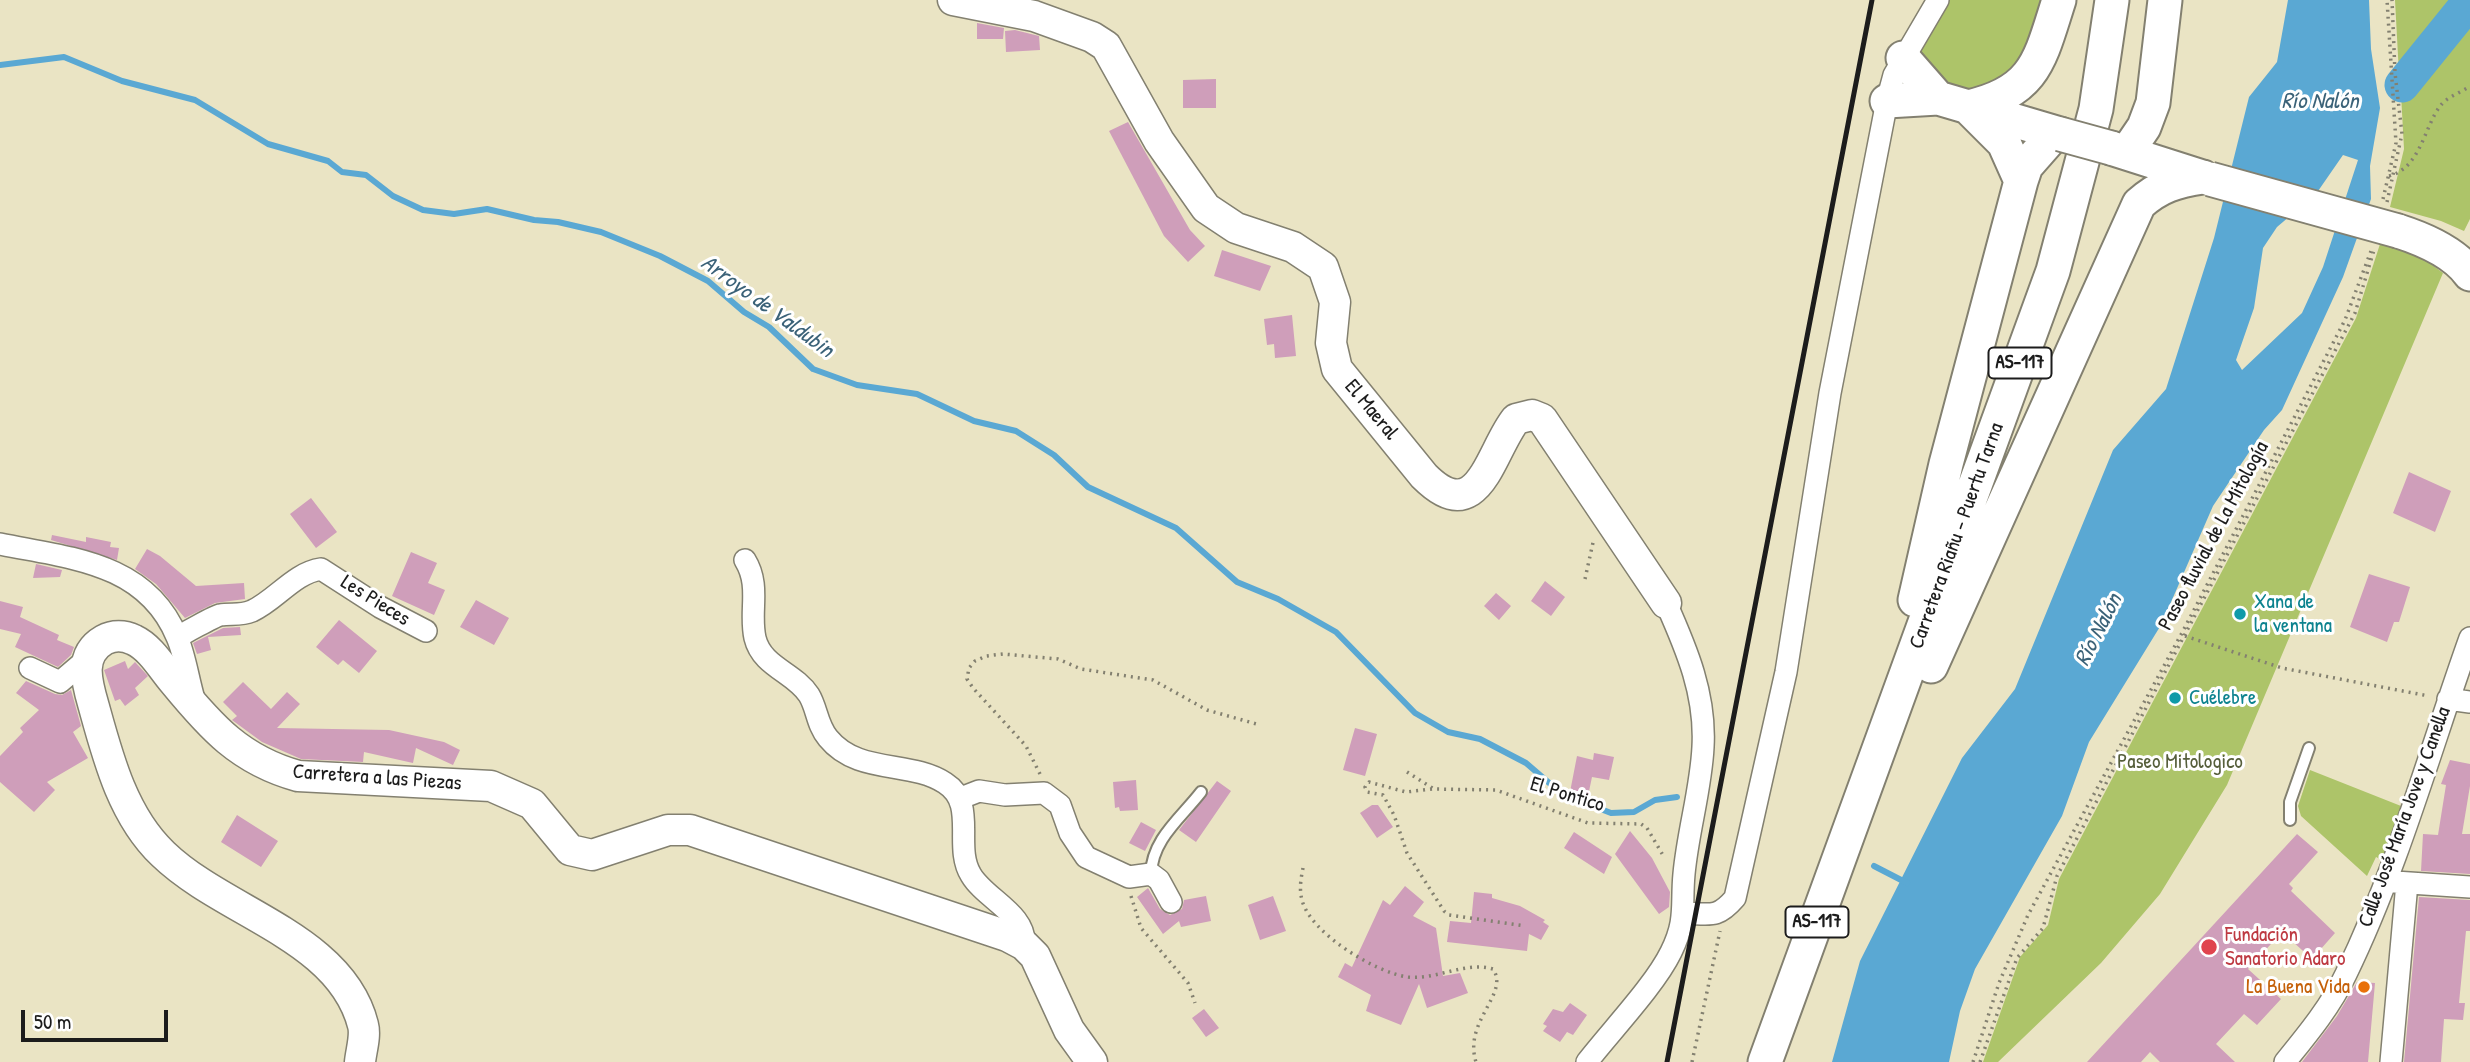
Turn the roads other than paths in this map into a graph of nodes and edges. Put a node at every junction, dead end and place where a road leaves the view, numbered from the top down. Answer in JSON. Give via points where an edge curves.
{"nodes":[{"id":1,"x":953,"y":0,"type":"edge"},
{"id":2,"x":1938,"y":0,"type":"edge"},
{"id":3,"x":2059,"y":0,"type":"edge"},
{"id":4,"x":2112,"y":0,"type":"edge"},
{"id":5,"x":2165,"y":0,"type":"edge"},
{"id":6,"x":1903,"y":58,"type":"junction"},
{"id":7,"x":2039,"y":62,"type":"junction"},
{"id":8,"x":1887,"y":101,"type":"junction"},
{"id":9,"x":1953,"y":103,"type":"junction"},
{"id":10,"x":2153,"y":103,"type":"junction"},
{"id":11,"x":2052,"y":132,"type":"junction"},
{"id":12,"x":2119,"y":150,"type":"junction"},
{"id":13,"x":2207,"y":178,"type":"junction"},
{"id":14,"x":2021,"y":181,"type":"junction"},
{"id":15,"x":2139,"y":204,"type":"junction"},
{"id":16,"x":2467,"y":270,"type":"edge"},
{"id":17,"x":0,"y":544,"type":"edge"},
{"id":18,"x":745,"y":560,"type":"dead end"},
{"id":19,"x":1667,"y":603,"type":"joint"},
{"id":20,"x":426,"y":631,"type":"dead end"},
{"id":21,"x":178,"y":638,"type":"junction"},
{"id":22,"x":2470,"y":638,"type":"edge"},
{"id":23,"x":87,"y":659,"type":"junction"},
{"id":24,"x":30,"y":668,"type":"dead end"},
{"id":25,"x":2448,"y":699,"type":"junction"},
{"id":26,"x":2470,"y":702,"type":"edge"},
{"id":27,"x":198,"y":711,"type":"junction"},
{"id":28,"x":1893,"y":715,"type":"junction"},
{"id":29,"x":2309,"y":747,"type":"dead end"},
{"id":30,"x":1868,"y":782,"type":"junction"},
{"id":31,"x":1201,"y":792,"type":"dead end"},
{"id":32,"x":961,"y":798,"type":"junction"},
{"id":33,"x":2290,"y":820,"type":"dead end"},
{"id":34,"x":1151,"y":874,"type":"junction"},
{"id":35,"x":2391,"y":885,"type":"junction"},
{"id":36,"x":2470,"y":887,"type":"edge"},
{"id":37,"x":1171,"y":902,"type":"dead end"},
{"id":38,"x":1685,"y":912,"type":"junction"},
{"id":39,"x":1024,"y":945,"type":"junction"},
{"id":40,"x":360,"y":1062,"type":"edge"},
{"id":41,"x":1092,"y":1062,"type":"edge"},
{"id":42,"x":1587,"y":1062,"type":"edge"},
{"id":43,"x":1765,"y":1062,"type":"edge"},
{"id":44,"x":2285,"y":1062,"type":"edge"},
{"id":45,"x":2391,"y":1062,"type":"edge"}],
"edges":[{"from":1,"to":19,"type":"street","name":"El Maeral","via":[[1034,16],[1106,46],[1165,152],[1206,208],[1236,228],[1293,247],[1323,267],[1335,302],[1331,343],[1337,369],[1436,489],[1449,495],[1475,487],[1509,428],[1522,415],[1542,419]]},
{"from":2,"to":6,"type":"street"},
{"from":3,"to":7,"type":"main road"},
{"from":4,"to":28,"type":"main road","name":"Carretera Riañu - Puertu Tarna","number":"AS-117","via":[[2096,109],[2053,271]]},
{"from":5,"to":10,"type":"main road"},
{"from":6,"to":8,"type":"street"},
{"from":6,"to":9,"type":"main road"},
{"from":7,"to":9,"type":"main road","via":[[2028,79],[2010,93],[1990,102]]},
{"from":7,"to":11,"type":"main road","via":[[2031,102]]},
{"from":8,"to":9,"type":"main road","via":[[1921,96]]},
{"from":8,"to":38,"type":"street","via":[[1830,393],[1786,672],[1735,898],[1714,915]]},
{"from":9,"to":11,"type":"main road"},
{"from":9,"to":14,"type":"main road","via":[[1988,123],[2004,143]]},
{"from":10,"to":12,"type":"main road","via":[[2144,127]]},
{"from":10,"to":13,"type":"main road","via":[[2172,147]]},
{"from":11,"to":12,"type":"main road","bridge":true},
{"from":11,"to":14,"type":"main road","via":[[2026,166]]},
{"from":12,"to":13,"type":"main road"},
{"from":12,"to":15,"type":"main road","via":[[2136,163]]},
{"from":13,"to":15,"type":"main road","via":[[2175,181],[2155,189]]},
{"from":13,"to":16,"type":"main road","bridge":true,"via":[[2437,247]]},
{"from":14,"to":28,"type":"main road","via":[[1943,477],[1903,649]]},
{"from":15,"to":30,"type":"main road","via":[[1914,702]]},
{"from":17,"to":21,"type":"street","via":[[99,565],[127,577],[160,608]]},
{"from":18,"to":32,"type":"street","via":[[754,580],[755,639],[760,651],[810,696],[817,722],[829,740],[861,761],[935,778]]},
{"from":19,"to":38,"type":"street","via":[[1693,666],[1703,720],[1684,876]]},
{"from":20,"to":21,"type":"street","name":"Les Pieces","via":[[321,569],[308,572],[256,610],[215,617]]},
{"from":21,"to":27,"type":"street"},
{"from":22,"to":25,"type":"street","name":"Calle José María Jove y Canella"},
{"from":23,"to":24,"type":"street","via":[[60,682]]},
{"from":23,"to":27,"type":"street","name":"Carretera a las Piezas","via":[[93,647],[107,638],[135,640]]},
{"from":23,"to":40,"type":"street","via":[[90,692],[108,759],[145,834],[203,887],[304,946],[340,977],[364,1028]]},
{"from":25,"to":26,"type":"street"},
{"from":25,"to":35,"type":"street","name":"Calle José María Jove y Canella"},
{"from":27,"to":39,"type":"street","name":"Carretera a las Piezas","via":[[237,750],[298,776],[491,786],[532,804],[570,850],[580,854],[592,855],[668,830],[691,830]]},
{"from":28,"to":30,"type":"main road","name":"Carretera Riañu - Puertu Tarna","number":"AS-117"},
{"from":29,"to":33,"type":"lane","via":[[2290,802]]},
{"from":30,"to":43,"type":"main road","name":"Carretera Riañu - Puertu Tarna","number":"AS-117"},
{"from":31,"to":34,"type":"lane","via":[[1160,841]]},
{"from":32,"to":34,"type":"street","via":[[979,791],[1051,796],[1086,857],[1129,877]]},
{"from":32,"to":39,"type":"street","via":[[967,866],[1014,918],[1025,935]]},
{"from":34,"to":37,"type":"street"},
{"from":35,"to":36,"type":"street"},
{"from":35,"to":44,"type":"street","name":"Calle José María Jove y Canella","via":[[2345,976]]},
{"from":35,"to":45,"type":"street","via":[[2404,914]]},
{"from":38,"to":42,"type":"street","via":[[1671,952],[1658,972]]},
{"from":39,"to":41,"type":"street","via":[[1035,956],[1069,1030]]}]}
